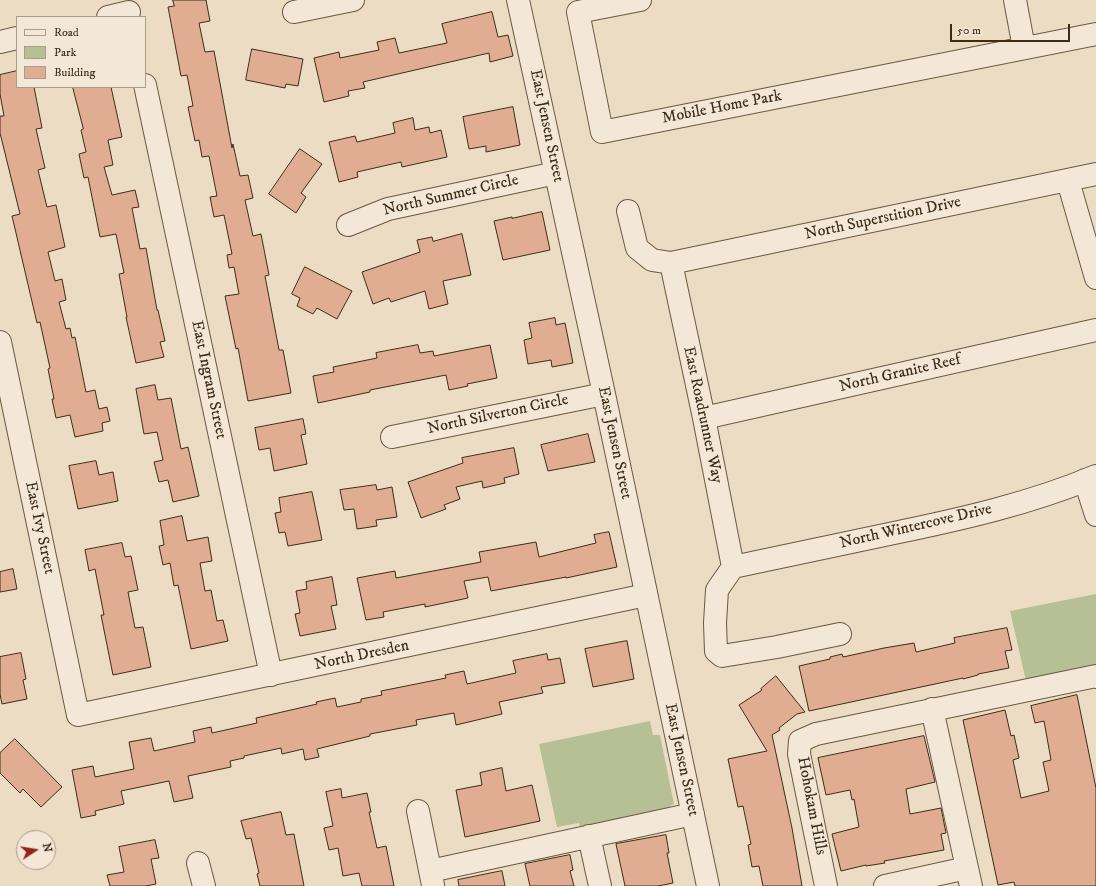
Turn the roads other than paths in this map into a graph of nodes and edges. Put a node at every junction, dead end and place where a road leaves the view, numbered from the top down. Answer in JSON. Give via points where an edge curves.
{"nodes":[{"id":1,"x":353,"y":0,"type":"edge"},
{"id":2,"x":518,"y":0,"type":"edge"},
{"id":3,"x":640,"y":0,"type":"edge"},
{"id":4,"x":1015,"y":0,"type":"edge"},
{"id":5,"x":129,"y":10,"type":"edge"},
{"id":6,"x":294,"y":12,"type":"dead end"},
{"id":7,"x":111,"y":16,"type":"edge"},
{"id":8,"x":1096,"y":34,"type":"edge"},
{"id":9,"x":16,"y":38,"type":"edge"},
{"id":10,"x":0,"y":42,"type":"edge"},
{"id":11,"x":1024,"y":48,"type":"junction"},
{"id":12,"x":146,"y":88,"type":"edge"},
{"id":13,"x":556,"y":173,"type":"junction"},
{"id":14,"x":1096,"y":174,"type":"edge"},
{"id":15,"x":1068,"y":181,"type":"junction"},
{"id":16,"x":628,"y":211,"type":"dead end"},
{"id":17,"x":348,"y":225,"type":"dead end"},
{"id":18,"x":671,"y":263,"type":"junction"},
{"id":19,"x":1096,"y":278,"type":"edge"},
{"id":20,"x":1096,"y":330,"type":"edge"},
{"id":21,"x":0,"y":342,"type":"edge"},
{"id":22,"x":604,"y":394,"type":"junction"},
{"id":23,"x":704,"y":418,"type":"junction"},
{"id":24,"x":392,"y":437,"type":"dead end"},
{"id":25,"x":1091,"y":478,"type":"edge"},
{"id":26,"x":1096,"y":516,"type":"edge"},
{"id":27,"x":733,"y":567,"type":"junction"},
{"id":28,"x":646,"y":596,"type":"junction"},
{"id":29,"x":840,"y":634,"type":"dead end"},
{"id":30,"x":272,"y":675,"type":"junction"},
{"id":31,"x":1096,"y":677,"type":"edge"},
{"id":32,"x":932,"y":710,"type":"junction"},
{"id":33,"x":78,"y":715,"type":"joint"},
{"id":34,"x":418,"y":811,"type":"dead end"},
{"id":35,"x":693,"y":814,"type":"junction"},
{"id":36,"x":589,"y":836,"type":"junction"},
{"id":37,"x":198,"y":863,"type":"dead end"},
{"id":38,"x":969,"y":877,"type":"edge"},
{"id":39,"x":432,"y":879,"type":"edge"},
{"id":40,"x":204,"y":886,"type":"edge"},
{"id":41,"x":600,"y":886,"type":"edge"},
{"id":42,"x":708,"y":886,"type":"edge"},
{"id":43,"x":826,"y":886,"type":"edge"},
{"id":44,"x":885,"y":886,"type":"edge"}],
"edges":[{"from":1,"to":6,"type":"street"},
{"from":2,"to":13,"type":"street","name":"East Jensen Street"},
{"from":3,"to":11,"type":"street","name":"Mobile Home Park","via":[[578,12],[602,132]]},
{"from":4,"to":11,"type":"street"},
{"from":5,"to":7,"type":"street"},
{"from":8,"to":11,"type":"street","name":"Mobile Home Park"},
{"from":9,"to":10,"type":"street"},
{"from":12,"to":30,"type":"street","name":"East Ingram Street"},
{"from":13,"to":17,"type":"street","name":"North Summer Circle","via":[[388,209]]},
{"from":13,"to":22,"type":"street","name":"East Jensen Street"},
{"from":14,"to":15,"type":"street","name":"North Superstition Drive"},
{"from":15,"to":18,"type":"street","name":"North Superstition Drive"},
{"from":15,"to":19,"type":"street"},
{"from":16,"to":18,"type":"street","via":[[636,248],[652,260]]},
{"from":18,"to":23,"type":"street","name":"East Roadrunner Way"},
{"from":20,"to":23,"type":"street","name":"North Granite Reef"},
{"from":21,"to":33,"type":"street","name":"East Ivy Street"},
{"from":22,"to":24,"type":"street","name":"North Silverton Circle"},
{"from":22,"to":28,"type":"street","name":"East Jensen Street"},
{"from":23,"to":27,"type":"street","name":"East Roadrunner Way"},
{"from":25,"to":26,"type":"street"},
{"from":25,"to":27,"type":"street","name":"North Wintercove Drive","via":[[1019,503],[955,520]]},
{"from":27,"to":29,"type":"street","via":[[717,590],[716,651],[722,656]]},
{"from":28,"to":30,"type":"street","name":"North Dresden"},
{"from":28,"to":35,"type":"street","name":"East Jensen Street"},
{"from":30,"to":33,"type":"street","name":"North Dresden"},
{"from":31,"to":32,"type":"street","name":"Hohokam Hills"},
{"from":32,"to":38,"type":"street"},
{"from":32,"to":43,"type":"street","name":"Hohokam Hills","via":[[816,734],[800,741],[799,754]]},
{"from":34,"to":39,"type":"street"},
{"from":35,"to":36,"type":"street"},
{"from":35,"to":42,"type":"street","name":"East Jensen Street"},
{"from":36,"to":39,"type":"street"},
{"from":36,"to":41,"type":"street"},
{"from":37,"to":40,"type":"street"},
{"from":38,"to":44,"type":"street"}]}
